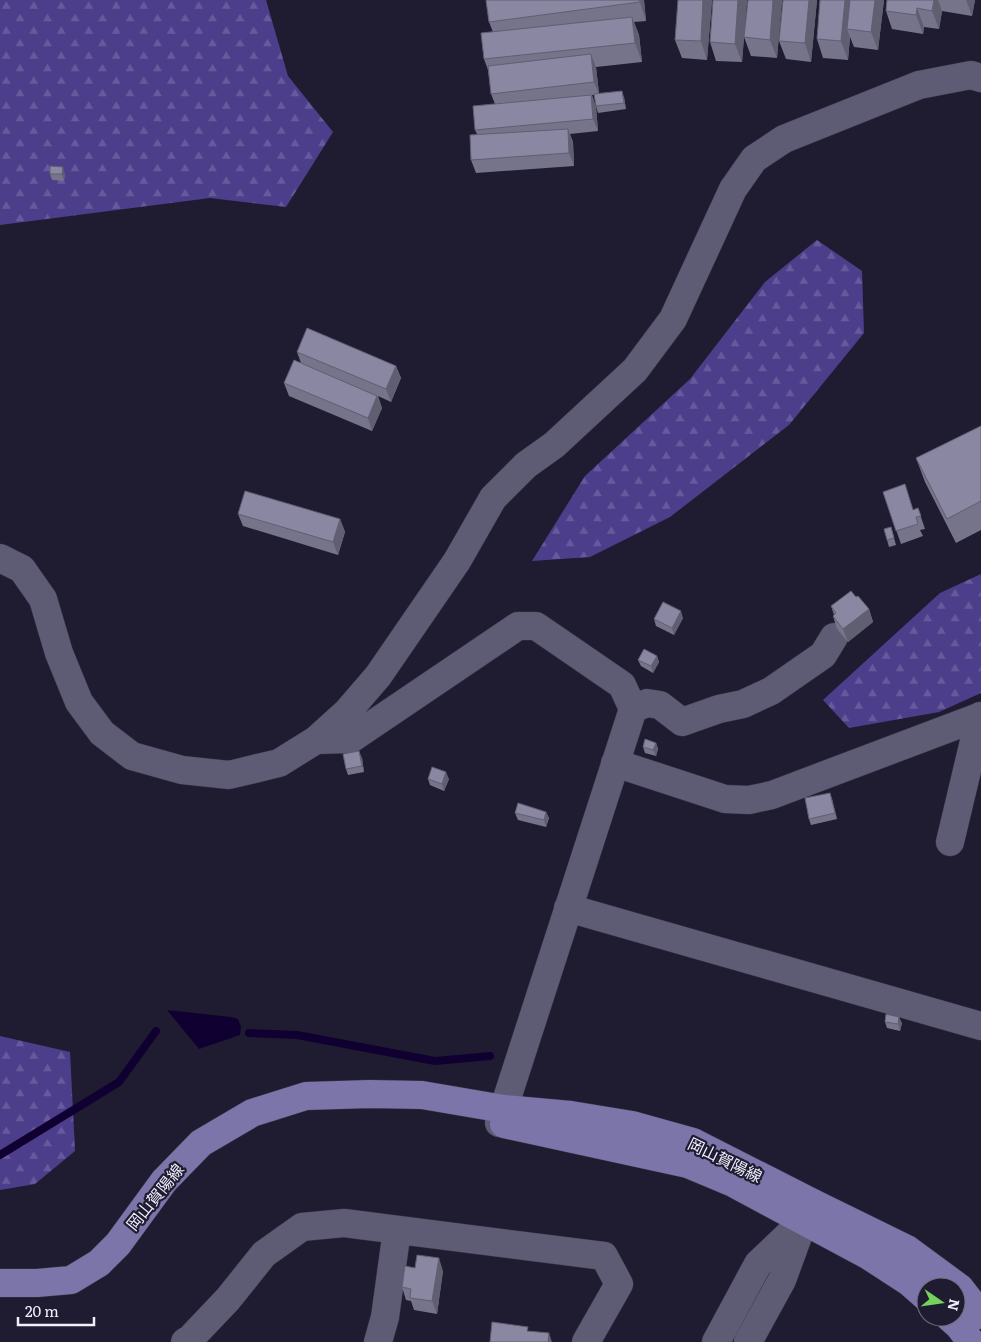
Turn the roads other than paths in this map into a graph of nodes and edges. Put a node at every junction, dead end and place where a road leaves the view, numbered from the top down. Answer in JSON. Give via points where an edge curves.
{"nodes":[{"id":1,"x":978,"y":73,"type":"edge"},
{"id":2,"x":0,"y":558,"type":"edge"},
{"id":3,"x":834,"y":637,"type":"dead end"},
{"id":4,"x":632,"y":709,"type":"junction"},
{"id":5,"x":980,"y":716,"type":"edge"},
{"id":6,"x":316,"y":740,"type":"junction"},
{"id":7,"x":615,"y":763,"type":"junction"},
{"id":8,"x":950,"y":842,"type":"dead end"},
{"id":9,"x":568,"y":908,"type":"junction"},
{"id":10,"x":981,"y":1026,"type":"edge"},
{"id":11,"x":501,"y":1116,"type":"junction"},
{"id":12,"x":808,"y":1212,"type":"junction"},
{"id":13,"x":397,"y":1230,"type":"junction"},
{"id":14,"x":0,"y":1283,"type":"edge"},
{"id":15,"x":916,"y":1289,"type":"edge"},
{"id":16,"x":981,"y":1315,"type":"edge"},
{"id":17,"x":959,"y":1327,"type":"edge"},
{"id":18,"x":190,"y":1341,"type":"edge"},
{"id":19,"x":378,"y":1342,"type":"edge"},
{"id":20,"x":586,"y":1342,"type":"edge"},
{"id":21,"x":716,"y":1342,"type":"edge"},
{"id":22,"x":748,"y":1342,"type":"edge"},
{"id":23,"x":971,"y":1342,"type":"edge"}],
"edges":[{"from":1,"to":6,"type":"street","via":[[919,85],[784,139],[754,159],[733,189],[673,319],[635,370],[493,498],[457,561],[378,676],[347,712]]},
{"from":2,"to":6,"type":"street","via":[[22,569],[43,599],[78,702],[102,733],[132,756],[182,770],[229,775],[279,763]]},
{"from":3,"to":4,"type":"street","via":[[822,655],[771,691],[743,704],[682,722],[660,705],[647,703]]},
{"from":4,"to":6,"type":"street","via":[[622,685],[536,626],[518,626],[351,740]]},
{"from":4,"to":7,"type":"street"},
{"from":5,"to":7,"type":"street","via":[[772,795],[749,800],[726,799]]},
{"from":5,"to":8,"type":"street"},
{"from":7,"to":9,"type":"street"},
{"from":9,"to":10,"type":"street"},
{"from":9,"to":11,"type":"street"},
{"from":11,"to":12,"type":"main road","name":"岡山賀陽線","via":[[688,1164]]},
{"from":11,"to":14,"type":"main road","name":"岡山賀陽線","via":[[370,1094],[306,1096],[252,1113],[201,1143],[164,1181],[118,1244],[98,1263],[71,1280]]},
{"from":12,"to":15,"type":"main road","name":"岡山賀陽線"},
{"from":12,"to":16,"type":"main road","name":"岡山賀陽線","via":[[907,1248],[960,1288]]},
{"from":12,"to":21,"type":"street","via":[[758,1264]]},
{"from":12,"to":22,"type":"street","via":[[782,1280]]},
{"from":13,"to":18,"type":"street","via":[[344,1223],[302,1227],[264,1254]]},
{"from":13,"to":19,"type":"street","via":[[385,1317]]},
{"from":13,"to":20,"type":"street","via":[[604,1256],[619,1284]]},
{"from":17,"to":23,"type":"main road"}]}
